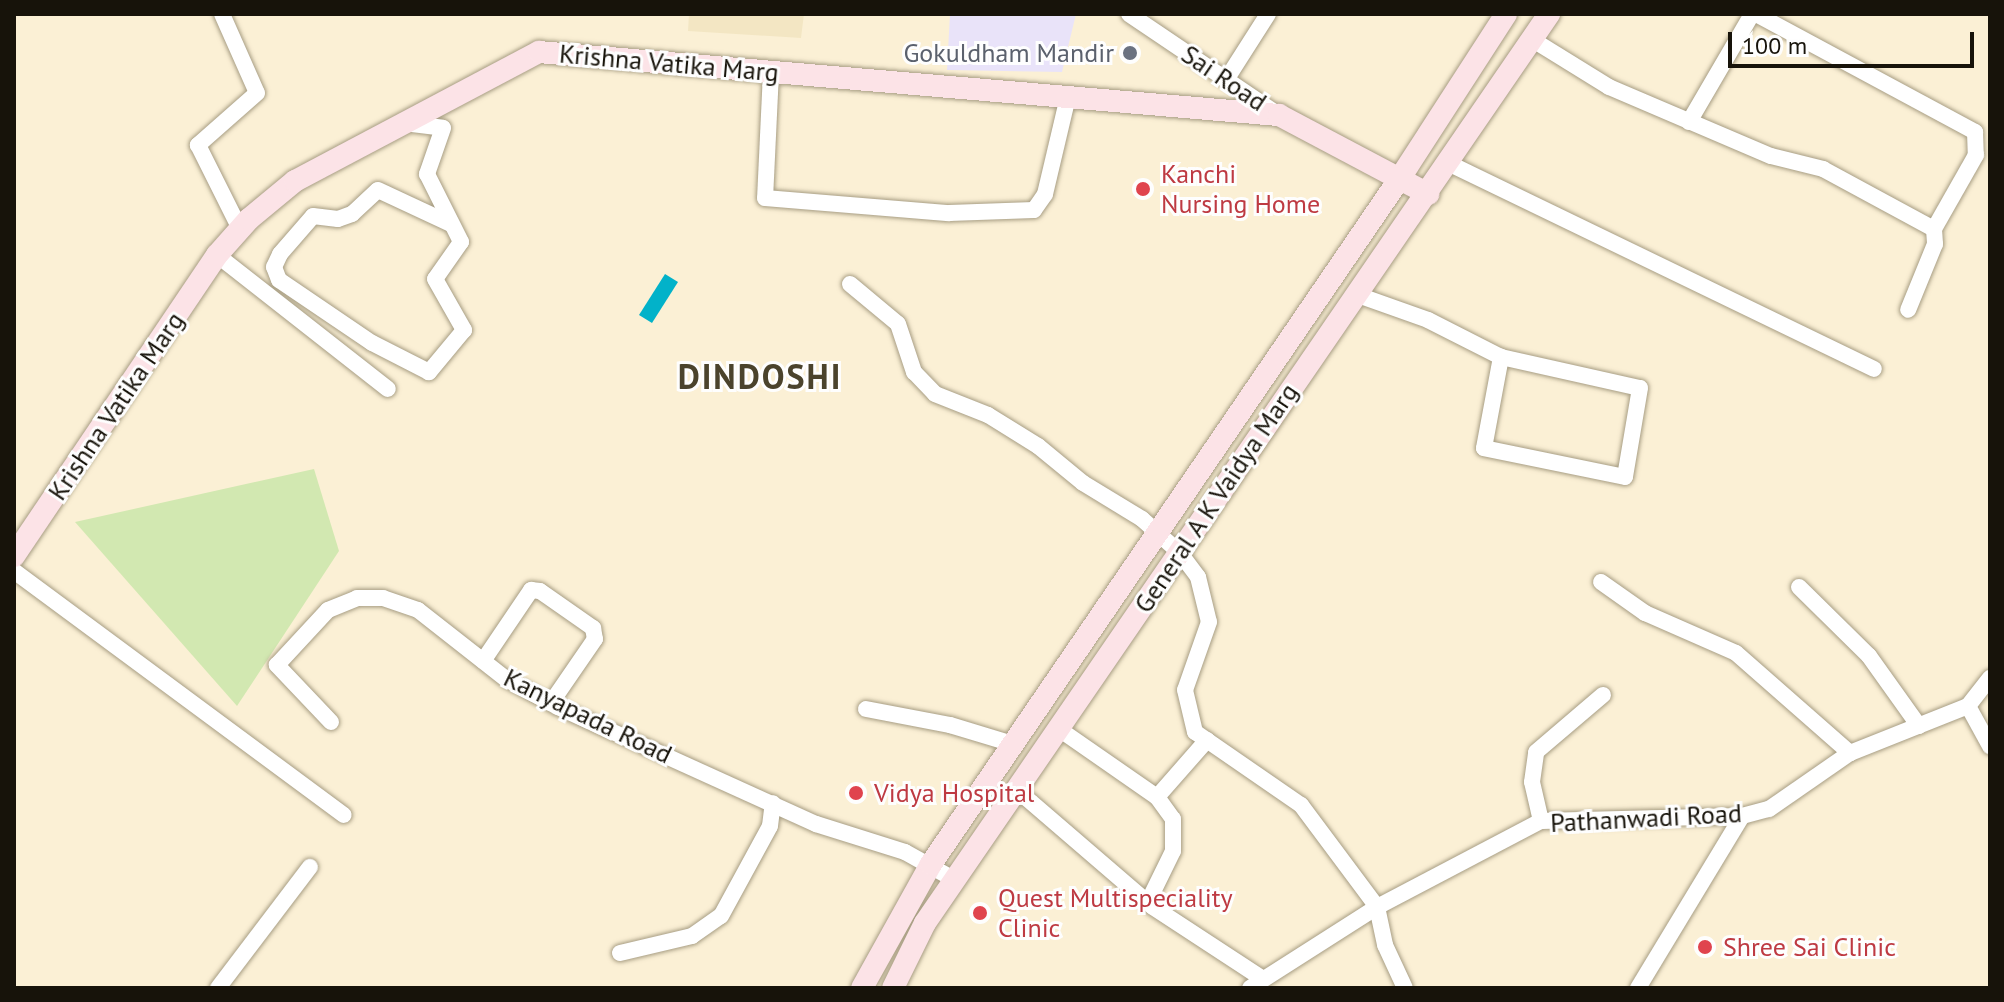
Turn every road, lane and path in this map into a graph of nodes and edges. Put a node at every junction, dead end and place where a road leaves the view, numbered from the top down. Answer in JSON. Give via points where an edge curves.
{"nodes":[{"id":1,"x":222,"y":14,"type":"edge"},
{"id":2,"x":1129,"y":14,"type":"edge"},
{"id":3,"x":1268,"y":14,"type":"edge"},
{"id":4,"x":1506,"y":14,"type":"edge"},
{"id":5,"x":1549,"y":14,"type":"edge"},
{"id":6,"x":1754,"y":14,"type":"edge"},
{"id":7,"x":1533,"y":40,"type":"junction"},
{"id":8,"x":771,"y":72,"type":"junction"},
{"id":9,"x":1226,"y":80,"type":"junction"},
{"id":10,"x":1068,"y":97,"type":"junction"},
{"id":11,"x":1279,"y":115,"type":"junction"},
{"id":12,"x":1689,"y":122,"type":"junction"},
{"id":13,"x":404,"y":123,"type":"junction"},
{"id":14,"x":1448,"y":163,"type":"junction"},
{"id":15,"x":1400,"y":178,"type":"junction"},
{"id":16,"x":1428,"y":194,"type":"junction"},
{"id":17,"x":451,"y":224,"type":"junction"},
{"id":18,"x":240,"y":229,"type":"junction"},
{"id":19,"x":1934,"y":229,"type":"junction"},
{"id":20,"x":217,"y":255,"type":"junction"},
{"id":21,"x":850,"y":284,"type":"dead end"},
{"id":22,"x":1355,"y":294,"type":"junction"},
{"id":23,"x":1908,"y":310,"type":"dead end"},
{"id":24,"x":1501,"y":357,"type":"junction"},
{"id":25,"x":1874,"y":369,"type":"dead end"},
{"id":26,"x":388,"y":389,"type":"dead end"},
{"id":27,"x":1156,"y":531,"type":"junction"},
{"id":28,"x":1180,"y":553,"type":"junction"},
{"id":29,"x":14,"y":556,"type":"edge"},
{"id":30,"x":14,"y":571,"type":"edge"},
{"id":31,"x":1601,"y":582,"type":"dead end"},
{"id":32,"x":1799,"y":587,"type":"dead end"},
{"id":33,"x":483,"y":661,"type":"junction"},
{"id":34,"x":1990,"y":678,"type":"edge"},
{"id":35,"x":1603,"y":695,"type":"dead end"},
{"id":36,"x":551,"y":703,"type":"junction"},
{"id":37,"x":1968,"y":706,"type":"junction"},
{"id":38,"x":866,"y":709,"type":"dead end"},
{"id":39,"x":331,"y":722,"type":"dead end"},
{"id":40,"x":1919,"y":726,"type":"junction"},
{"id":41,"x":1059,"y":729,"type":"junction"},
{"id":42,"x":1207,"y":740,"type":"junction"},
{"id":43,"x":1013,"y":744,"type":"junction"},
{"id":44,"x":1990,"y":746,"type":"edge"},
{"id":45,"x":1850,"y":753,"type":"junction"},
{"id":46,"x":1017,"y":790,"type":"junction"},
{"id":47,"x":1157,"y":797,"type":"junction"},
{"id":48,"x":773,"y":803,"type":"junction"},
{"id":49,"x":344,"y":815,"type":"dead end"},
{"id":50,"x":1742,"y":816,"type":"junction"},
{"id":51,"x":1541,"y":821,"type":"junction"},
{"id":52,"x":931,"y":864,"type":"junction"},
{"id":53,"x":310,"y":867,"type":"dead end"},
{"id":54,"x":955,"y":880,"type":"junction"},
{"id":55,"x":1148,"y":902,"type":"junction"},
{"id":56,"x":1377,"y":907,"type":"junction"},
{"id":57,"x":620,"y":953,"type":"dead end"},
{"id":58,"x":1256,"y":983,"type":"edge"},
{"id":59,"x":218,"y":988,"type":"edge"},
{"id":60,"x":862,"y":988,"type":"edge"},
{"id":61,"x":893,"y":988,"type":"edge"},
{"id":62,"x":1405,"y":988,"type":"edge"},
{"id":63,"x":1638,"y":988,"type":"edge"}],
"edges":[{"from":1,"to":18,"type":"street","via":[[257,93],[198,145]]},
{"from":2,"to":9,"type":"street","name":"Sai Road"},
{"from":3,"to":9,"type":"street"},
{"from":4,"to":15,"type":"main road","name":"General A K Vaidya Marg"},
{"from":5,"to":7,"type":"main road","name":"General A K Vaidya Marg"},
{"from":6,"to":12,"type":"street"},
{"from":6,"to":19,"type":"street","via":[[1975,132],[1976,155]]},
{"from":7,"to":12,"type":"street","via":[[1597,80]]},
{"from":7,"to":14,"type":"main road","name":"General A K Vaidya Marg"},
{"from":8,"to":10,"type":"main road","name":"Krishna Vatika Marg"},
{"from":8,"to":10,"type":"street","via":[[765,198],[949,213],[1034,210],[1045,194]]},
{"from":8,"to":13,"type":"main road","name":"Krishna Vatika Marg","via":[[539,52]]},
{"from":9,"to":11,"type":"street","name":"Sai Road"},
{"from":10,"to":11,"type":"main road","name":"Krishna Vatika Marg"},
{"from":11,"to":15,"type":"main road","name":"Krishna Vatika Marg"},
{"from":12,"to":19,"type":"street","via":[[1771,156],[1832,173]]},
{"from":13,"to":17,"type":"street","via":[[443,128],[427,174]]},
{"from":13,"to":18,"type":"main road","name":"Krishna Vatika Marg","via":[[295,181]]},
{"from":14,"to":16,"type":"main road","name":"General A K Vaidya Marg"},
{"from":14,"to":25,"type":"street"},
{"from":15,"to":16,"type":"main road","name":"Krishna Vatika Marg"},
{"from":15,"to":27,"type":"main road","name":"General A K Vaidya Marg"},
{"from":16,"to":22,"type":"main road","name":"General A K Vaidya Marg"},
{"from":17,"to":17,"type":"street","via":[[378,190],[352,214],[338,219],[313,216],[274,267],[288,290],[429,372],[464,330],[435,279],[461,242]]},
{"from":18,"to":20,"type":"main road","name":"Krishna Vatika Marg"},
{"from":19,"to":23,"type":"street","via":[[1935,244]]},
{"from":20,"to":26,"type":"street"},
{"from":20,"to":29,"type":"main road","name":"Krishna Vatika Marg"},
{"from":21,"to":27,"type":"street","via":[[898,324],[914,372],[935,394],[988,415]]},
{"from":22,"to":24,"type":"street","via":[[1428,320]]},
{"from":22,"to":28,"type":"main road","name":"General A K Vaidya Marg"},
{"from":24,"to":24,"type":"street","via":[[1640,388],[1625,477],[1484,448]]},
{"from":27,"to":28,"type":"street"},
{"from":27,"to":43,"type":"main road","name":"General A K Vaidya Marg"},
{"from":28,"to":41,"type":"main road","name":"General A K Vaidya Marg"},
{"from":28,"to":42,"type":"street","via":[[1198,577],[1209,622],[1185,690],[1195,732]]},
{"from":30,"to":49,"type":"street"},
{"from":31,"to":45,"type":"street","via":[[1645,613],[1736,653]]},
{"from":32,"to":40,"type":"street","via":[[1869,656]]},
{"from":33,"to":36,"type":"street","name":"Kanyapada Road"},
{"from":33,"to":36,"type":"street","via":[[531,590],[540,591],[593,628],[595,639]]},
{"from":33,"to":39,"type":"street","name":"Kanyapada Road","via":[[402,602],[343,602],[328,610],[277,665],[279,674]]},
{"from":34,"to":37,"type":"street","name":"Pathanwadi Road"},
{"from":35,"to":51,"type":"street","via":[[1536,752],[1532,782]]},
{"from":36,"to":48,"type":"street","name":"Kanyapada Road"},
{"from":37,"to":40,"type":"street","name":"Pathanwadi Road"},
{"from":37,"to":44,"type":"street"},
{"from":38,"to":43,"type":"street"},
{"from":40,"to":45,"type":"street","name":"Pathanwadi Road"},
{"from":41,"to":46,"type":"main road","name":"General A K Vaidya Marg"},
{"from":41,"to":47,"type":"street"},
{"from":42,"to":47,"type":"street"},
{"from":42,"to":56,"type":"street","via":[[1301,805]]},
{"from":43,"to":52,"type":"main road","name":"General A K Vaidya Marg"},
{"from":45,"to":50,"type":"street","name":"Pathanwadi Road","via":[[1769,809]]},
{"from":46,"to":54,"type":"main road","name":"General A K Vaidya Marg"},
{"from":46,"to":55,"type":"street"},
{"from":47,"to":55,"type":"street","via":[[1173,819],[1175,834],[1173,851]]},
{"from":48,"to":52,"type":"street","name":"Kanyapada Road","via":[[816,824],[869,837]]},
{"from":48,"to":57,"type":"street","via":[[770,826],[721,916],[692,936]]},
{"from":50,"to":51,"type":"street","name":"Pathanwadi Road"},
{"from":50,"to":63,"type":"street"},
{"from":51,"to":56,"type":"street","name":"Pathanwadi Road"},
{"from":52,"to":54,"type":"street","name":"Kanyapada Road"},
{"from":52,"to":60,"type":"main road","name":"General A K Vaidya Marg"},
{"from":53,"to":59,"type":"street"},
{"from":54,"to":61,"type":"main road","name":"General A K Vaidya Marg"},
{"from":55,"to":58,"type":"street"},
{"from":56,"to":58,"type":"street","name":"Pathanwadi Road"},
{"from":56,"to":62,"type":"street","via":[[1385,945]]}]}
